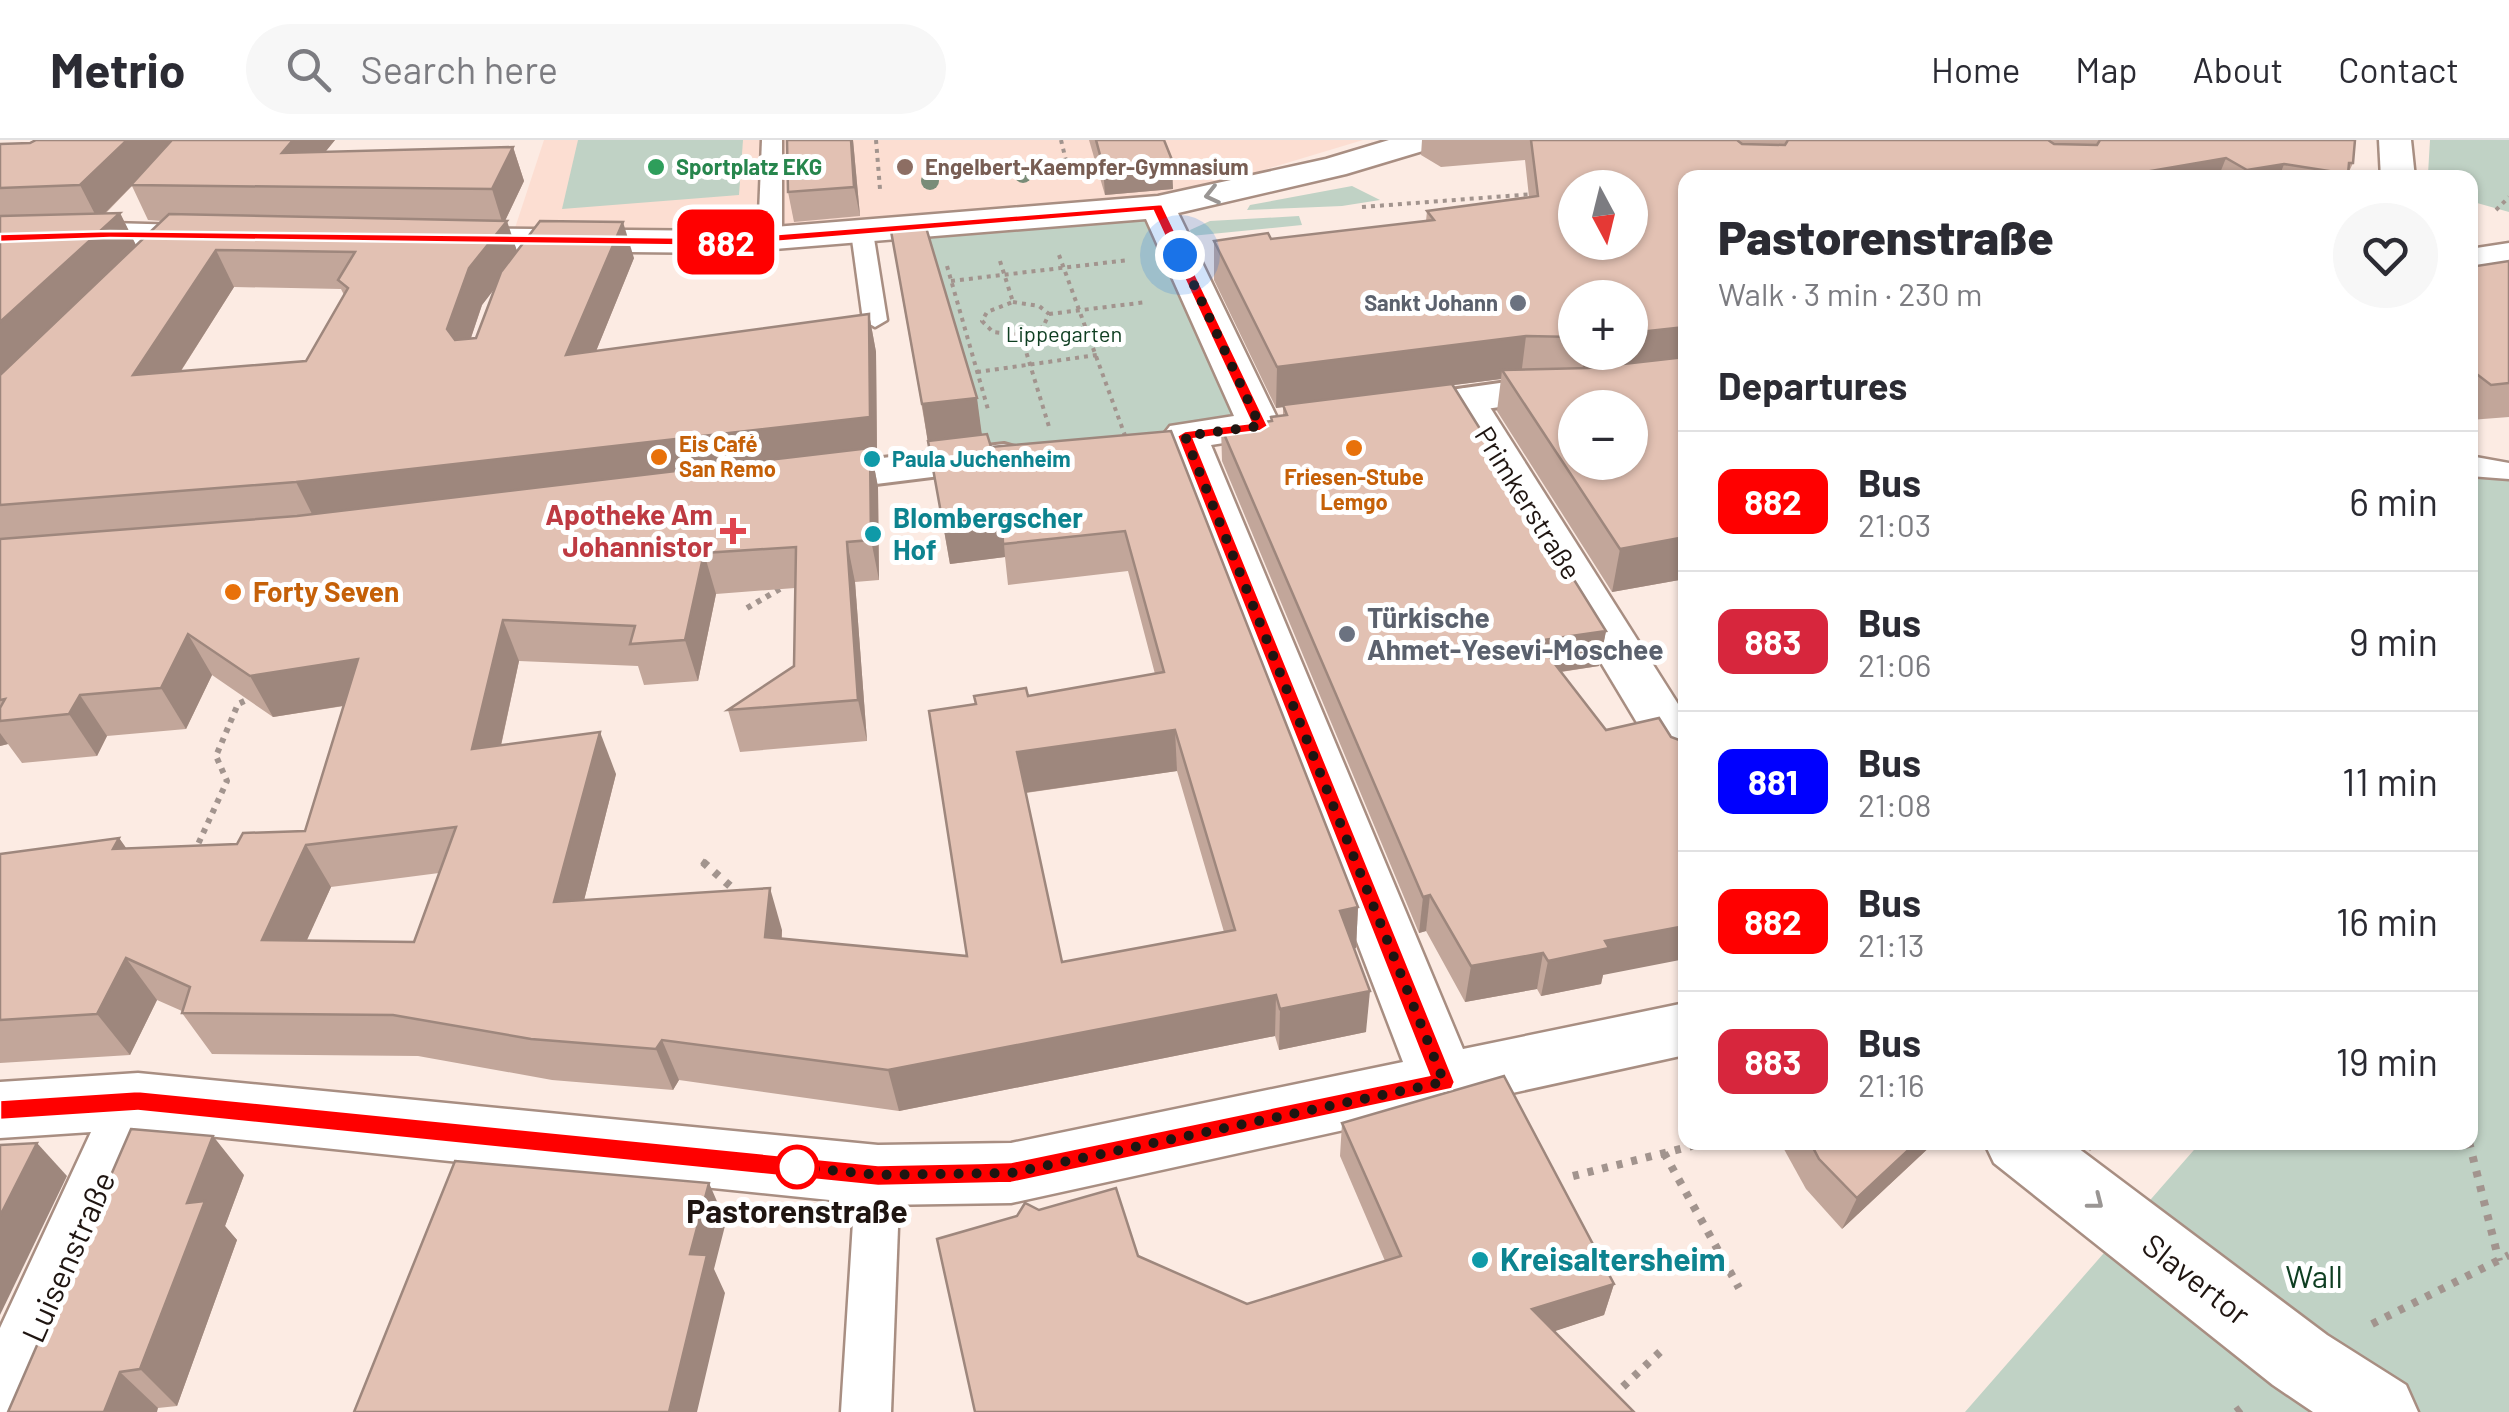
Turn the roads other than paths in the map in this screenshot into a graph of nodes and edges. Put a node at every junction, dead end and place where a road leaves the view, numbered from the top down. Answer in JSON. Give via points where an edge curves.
{"nodes":[{"id":1,"x":772,"y":140,"type":"edge"},
{"id":2,"x":1424,"y":140,"type":"edge"},
{"id":3,"x":2395,"y":140,"type":"edge"},
{"id":4,"x":2397,"y":170,"type":"edge"},
{"id":5,"x":150,"y":195,"type":"edge"},
{"id":6,"x":1158,"y":207,"type":"junction"},
{"id":7,"x":862,"y":232,"type":"junction"},
{"id":8,"x":110,"y":234,"type":"junction"},
{"id":9,"x":175,"y":237,"type":"junction"},
{"id":10,"x":0,"y":238,"type":"edge"},
{"id":11,"x":254,"y":238,"type":"edge"},
{"id":12,"x":410,"y":239,"type":"edge"},
{"id":13,"x":770,"y":239,"type":"junction"},
{"id":14,"x":135,"y":275,"type":"edge"},
{"id":15,"x":876,"y":320,"type":"dead end"},
{"id":16,"x":1678,"y":355,"type":"edge"},
{"id":17,"x":1678,"y":382,"type":"edge"},
{"id":18,"x":1521,"y":392,"type":"junction"},
{"id":19,"x":1465,"y":401,"type":"junction"},
{"id":20,"x":1372,"y":412,"type":"edge"},
{"id":21,"x":1185,"y":436,"type":"junction"},
{"id":22,"x":1128,"y":442,"type":"edge"},
{"id":23,"x":1056,"y":451,"type":"edge"},
{"id":24,"x":2478,"y":467,"type":"edge"},
{"id":25,"x":2509,"y":471,"type":"edge"},
{"id":26,"x":779,"y":483,"type":"edge"},
{"id":27,"x":1678,"y":747,"type":"edge"},
{"id":28,"x":1678,"y":1032,"type":"edge"},
{"id":29,"x":1444,"y":1082,"type":"junction"},
{"id":30,"x":138,"y":1101,"type":"junction"},
{"id":31,"x":0,"y":1110,"type":"edge"},
{"id":32,"x":2028,"y":1150,"type":"edge"},
{"id":33,"x":878,"y":1175,"type":"junction"},
{"id":34,"x":0,"y":1412,"type":"edge"},
{"id":35,"x":866,"y":1412,"type":"edge"},
{"id":36,"x":2379,"y":1412,"type":"edge"}],
"edges":[{"from":1,"to":13,"type":"lane"},
{"from":2,"to":6,"type":"street","one_way":true},
{"from":3,"to":4,"type":"street"},
{"from":5,"to":8,"type":"street"},
{"from":6,"to":7,"type":"street"},
{"from":6,"to":21,"type":"street","via":[[1199,296],[1279,424]]},
{"from":7,"to":13,"type":"street"},
{"from":7,"to":15,"type":"lane"},
{"from":8,"to":9,"type":"street"},
{"from":8,"to":10,"type":"street"},
{"from":9,"to":11,"type":"street"},
{"from":9,"to":14,"type":"street"},
{"from":12,"to":13,"type":"street","via":[[538,253]]},
{"from":16,"to":18,"type":"street","via":[[1558,370]]},
{"from":17,"to":18,"type":"street","via":[[1581,394]]},
{"from":18,"to":19,"type":"street"},
{"from":19,"to":20,"type":"street"},
{"from":19,"to":27,"type":"street","name":"Primkerstraße"},
{"from":21,"to":22,"type":"street"},
{"from":21,"to":29,"type":"street"},
{"from":23,"to":26,"type":"street"},
{"from":24,"to":25,"type":"lane"},
{"from":28,"to":29,"type":"street"},
{"from":29,"to":33,"type":"street","via":[[1011,1173]]},
{"from":30,"to":31,"type":"street"},
{"from":30,"to":33,"type":"street"},
{"from":30,"to":34,"type":"street","name":"Luisenstraße"},
{"from":32,"to":36,"type":"street","name":"Slavertor","one_way":true,"via":[[2300,1360]]},
{"from":33,"to":35,"type":"lane"}]}
